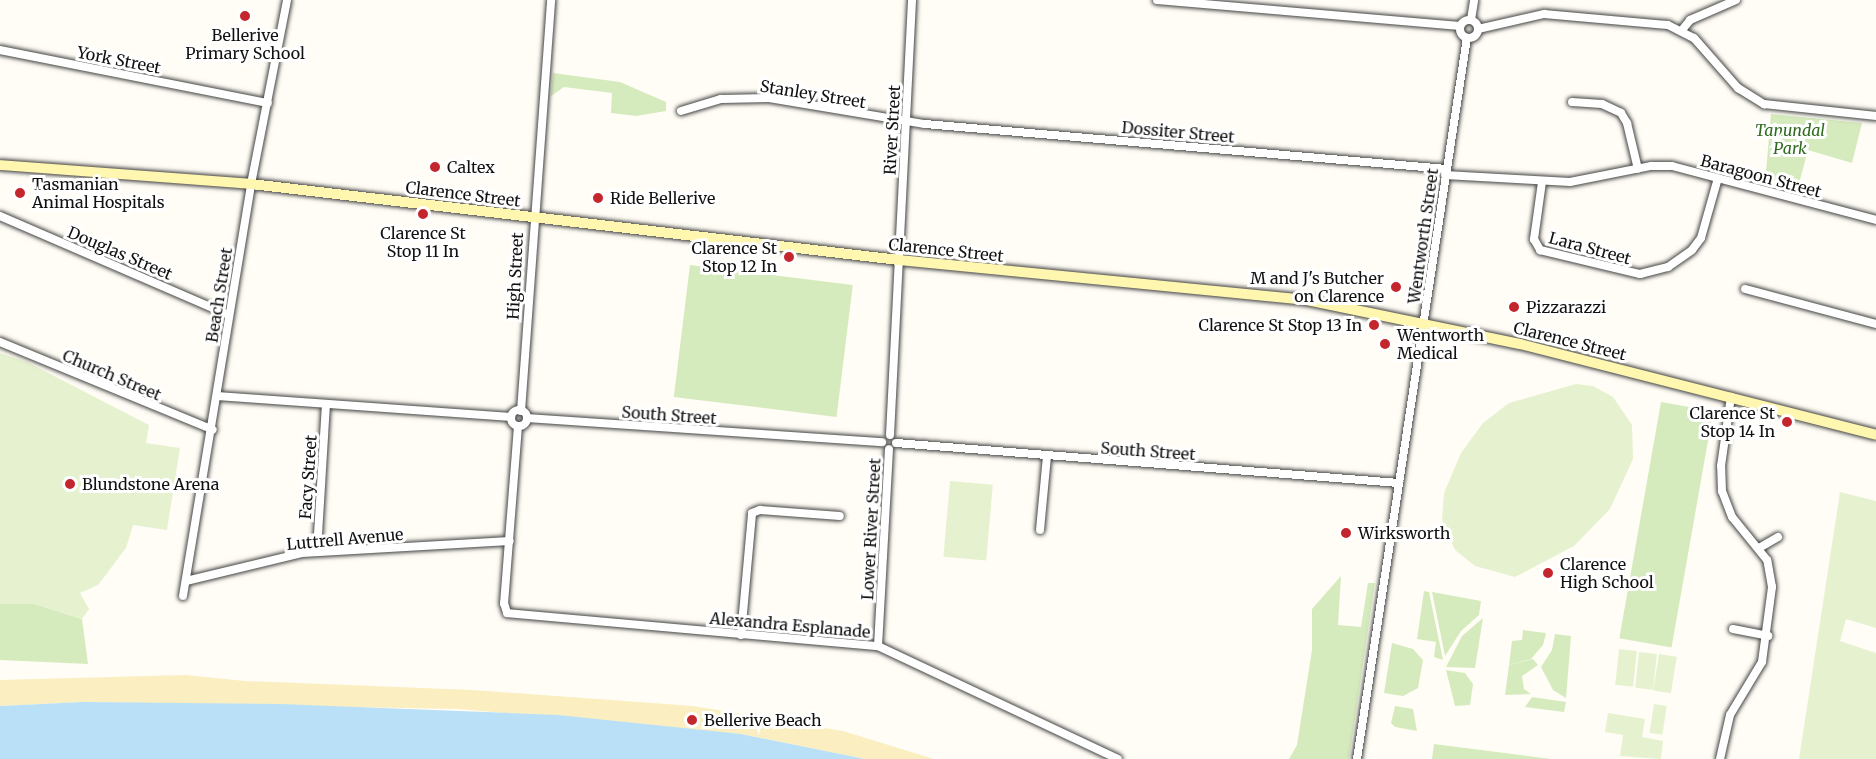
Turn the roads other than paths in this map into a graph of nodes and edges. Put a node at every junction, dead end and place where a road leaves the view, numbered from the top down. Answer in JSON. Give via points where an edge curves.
{"nodes":[{"id":1,"x":286,"y":0,"type":"edge"},
{"id":2,"x":551,"y":0,"type":"edge"},
{"id":3,"x":912,"y":0,"type":"edge"},
{"id":4,"x":1157,"y":0,"type":"edge"},
{"id":5,"x":1474,"y":0,"type":"edge"},
{"id":6,"x":1736,"y":0,"type":"edge"},
{"id":7,"x":1471,"y":20,"type":"junction"},
{"id":8,"x":1460,"y":26,"type":"junction"},
{"id":9,"x":1478,"y":29,"type":"junction"},
{"id":10,"x":1682,"y":30,"type":"junction"},
{"id":11,"x":1467,"y":38,"type":"junction"},
{"id":12,"x":0,"y":50,"type":"edge"},
{"id":13,"x":1572,"y":102,"type":"dead end"},
{"id":14,"x":268,"y":103,"type":"junction"},
{"id":15,"x":681,"y":111,"type":"dead end"},
{"id":16,"x":1876,"y":116,"type":"edge"},
{"id":17,"x":907,"y":121,"type":"junction"},
{"id":18,"x":0,"y":165,"type":"edge"},
{"id":19,"x":1638,"y":169,"type":"junction"},
{"id":20,"x":1446,"y":172,"type":"junction"},
{"id":21,"x":1718,"y":178,"type":"junction"},
{"id":22,"x":1542,"y":182,"type":"junction"},
{"id":23,"x":251,"y":184,"type":"junction"},
{"id":24,"x":0,"y":216,"type":"edge"},
{"id":25,"x":533,"y":218,"type":"junction"},
{"id":26,"x":1876,"y":220,"type":"edge"},
{"id":27,"x":899,"y":260,"type":"junction"},
{"id":28,"x":1745,"y":289,"type":"dead end"},
{"id":29,"x":229,"y":315,"type":"junction"},
{"id":30,"x":1424,"y":322,"type":"junction"},
{"id":31,"x":1876,"y":324,"type":"edge"},
{"id":32,"x":0,"y":342,"type":"edge"},
{"id":33,"x":217,"y":396,"type":"junction"},
{"id":34,"x":1731,"y":397,"type":"junction"},
{"id":35,"x":326,"y":404,"type":"junction"},
{"id":36,"x":520,"y":411,"type":"junction"},
{"id":37,"x":511,"y":417,"type":"junction"},
{"id":38,"x":527,"y":418,"type":"junction"},
{"id":39,"x":518,"y":426,"type":"junction"},
{"id":40,"x":213,"y":430,"type":"junction"},
{"id":41,"x":890,"y":435,"type":"junction"},
{"id":42,"x":1876,"y":435,"type":"edge"},
{"id":43,"x":882,"y":442,"type":"junction"},
{"id":44,"x":892,"y":446,"type":"junction"},
{"id":45,"x":1047,"y":456,"type":"junction"},
{"id":46,"x":1398,"y":483,"type":"junction"},
{"id":47,"x":840,"y":516,"type":"dead end"},
{"id":48,"x":1040,"y":530,"type":"dead end"},
{"id":49,"x":1778,"y":537,"type":"dead end"},
{"id":50,"x":510,"y":541,"type":"junction"},
{"id":51,"x":1759,"y":548,"type":"junction"},
{"id":52,"x":317,"y":551,"type":"junction"},
{"id":53,"x":186,"y":581,"type":"junction"},
{"id":54,"x":183,"y":596,"type":"dead end"},
{"id":55,"x":1733,"y":629,"type":"dead end"},
{"id":56,"x":741,"y":635,"type":"junction"},
{"id":57,"x":1768,"y":636,"type":"junction"},
{"id":58,"x":878,"y":646,"type":"junction"},
{"id":59,"x":1119,"y":759,"type":"edge"},
{"id":60,"x":1357,"y":759,"type":"edge"},
{"id":61,"x":1720,"y":759,"type":"edge"}],
"edges":[{"from":1,"to":14,"type":"street","name":"Beach Street"},
{"from":2,"to":25,"type":"street","name":"High Street"},
{"from":3,"to":17,"type":"street","name":"River Street"},
{"from":4,"to":8,"type":"street"},
{"from":5,"to":7,"type":"street"},
{"from":6,"to":10,"type":"street","via":[[1690,20]]},
{"from":7,"to":8,"type":"street"},
{"from":7,"to":9,"type":"street"},
{"from":8,"to":11,"type":"street"},
{"from":9,"to":10,"type":"street","via":[[1544,14],[1659,24]]},
{"from":9,"to":11,"type":"street"},
{"from":10,"to":16,"type":"street","via":[[1744,93],[1758,102]]},
{"from":11,"to":20,"type":"street","name":"Wentworth Street"},
{"from":12,"to":14,"type":"street","name":"York Street"},
{"from":13,"to":19,"type":"street","via":[[1602,104],[1621,113]]},
{"from":14,"to":23,"type":"street","name":"Beach Street"},
{"from":15,"to":17,"type":"street","name":"Stanley Street","via":[[721,99],[756,97]]},
{"from":17,"to":20,"type":"street","name":"Dossiter Street"},
{"from":17,"to":27,"type":"street","name":"River Street"},
{"from":18,"to":23,"type":"main road","name":"Clarence Street"},
{"from":19,"to":21,"type":"street","name":"Baragoon Street","via":[[1672,166]]},
{"from":19,"to":22,"type":"street","name":"Baragoon Street","via":[[1579,181]]},
{"from":20,"to":22,"type":"street","name":"Baragoon Street"},
{"from":20,"to":30,"type":"street","name":"Wentworth Street"},
{"from":21,"to":22,"type":"street","name":"Lara Street","via":[[1703,232],[1692,250],[1668,267],[1641,274],[1540,250],[1534,239]]},
{"from":21,"to":26,"type":"street","name":"Baragoon Street"},
{"from":23,"to":25,"type":"main road","name":"Clarence Street"},
{"from":23,"to":29,"type":"street","name":"Beach Street"},
{"from":24,"to":29,"type":"street","name":"Douglas Street"},
{"from":25,"to":27,"type":"main road","name":"Clarence Street"},
{"from":25,"to":36,"type":"street","name":"High Street"},
{"from":27,"to":30,"type":"main road","name":"Clarence Street","via":[[1273,296]]},
{"from":27,"to":41,"type":"street","name":"Lower River Street"},
{"from":28,"to":31,"type":"street"},
{"from":29,"to":33,"type":"street","name":"Beach Street"},
{"from":30,"to":34,"type":"main road","name":"Clarence Street"},
{"from":30,"to":46,"type":"street","name":"Wentworth Street"},
{"from":32,"to":40,"type":"street","name":"Church Street"},
{"from":33,"to":35,"type":"street"},
{"from":33,"to":40,"type":"street","name":"Beach Street"},
{"from":34,"to":42,"type":"main road","name":"Clarence Street"},
{"from":34,"to":51,"type":"street","via":[[1721,466],[1722,491],[1732,517]]},
{"from":35,"to":37,"type":"street"},
{"from":35,"to":52,"type":"street","name":"Facy Street"},
{"from":36,"to":37,"type":"street"},
{"from":36,"to":38,"type":"street"},
{"from":37,"to":39,"type":"street"},
{"from":38,"to":39,"type":"street"},
{"from":38,"to":43,"type":"street","name":"South Street"},
{"from":39,"to":50,"type":"street"},
{"from":40,"to":53,"type":"street","name":"Beach Street"},
{"from":41,"to":43,"type":"street"},
{"from":41,"to":44,"type":"street"},
{"from":43,"to":44,"type":"street"},
{"from":44,"to":45,"type":"street","name":"South Street"},
{"from":44,"to":58,"type":"street","name":"Lower River Street"},
{"from":45,"to":46,"type":"street","name":"South Street"},
{"from":45,"to":48,"type":"street"},
{"from":46,"to":60,"type":"street","name":"Wentworth Street"},
{"from":47,"to":56,"type":"street","via":[[760,510],[752,513]]},
{"from":49,"to":51,"type":"street"},
{"from":50,"to":52,"type":"street","name":"Luttrell Avenue"},
{"from":50,"to":56,"type":"street","name":"Alexandra Esplanade","via":[[504,603],[507,613]]},
{"from":51,"to":57,"type":"street","via":[[1767,560],[1772,587]]},
{"from":52,"to":53,"type":"street","name":"Luttrell Avenue"},
{"from":53,"to":54,"type":"street","name":"Beach Street"},
{"from":55,"to":57,"type":"street"},
{"from":56,"to":58,"type":"street","name":"Alexandra Esplanade"},
{"from":57,"to":61,"type":"street","via":[[1756,676],[1730,715]]},
{"from":58,"to":59,"type":"street","name":"Alexandra Esplanade"}]}
